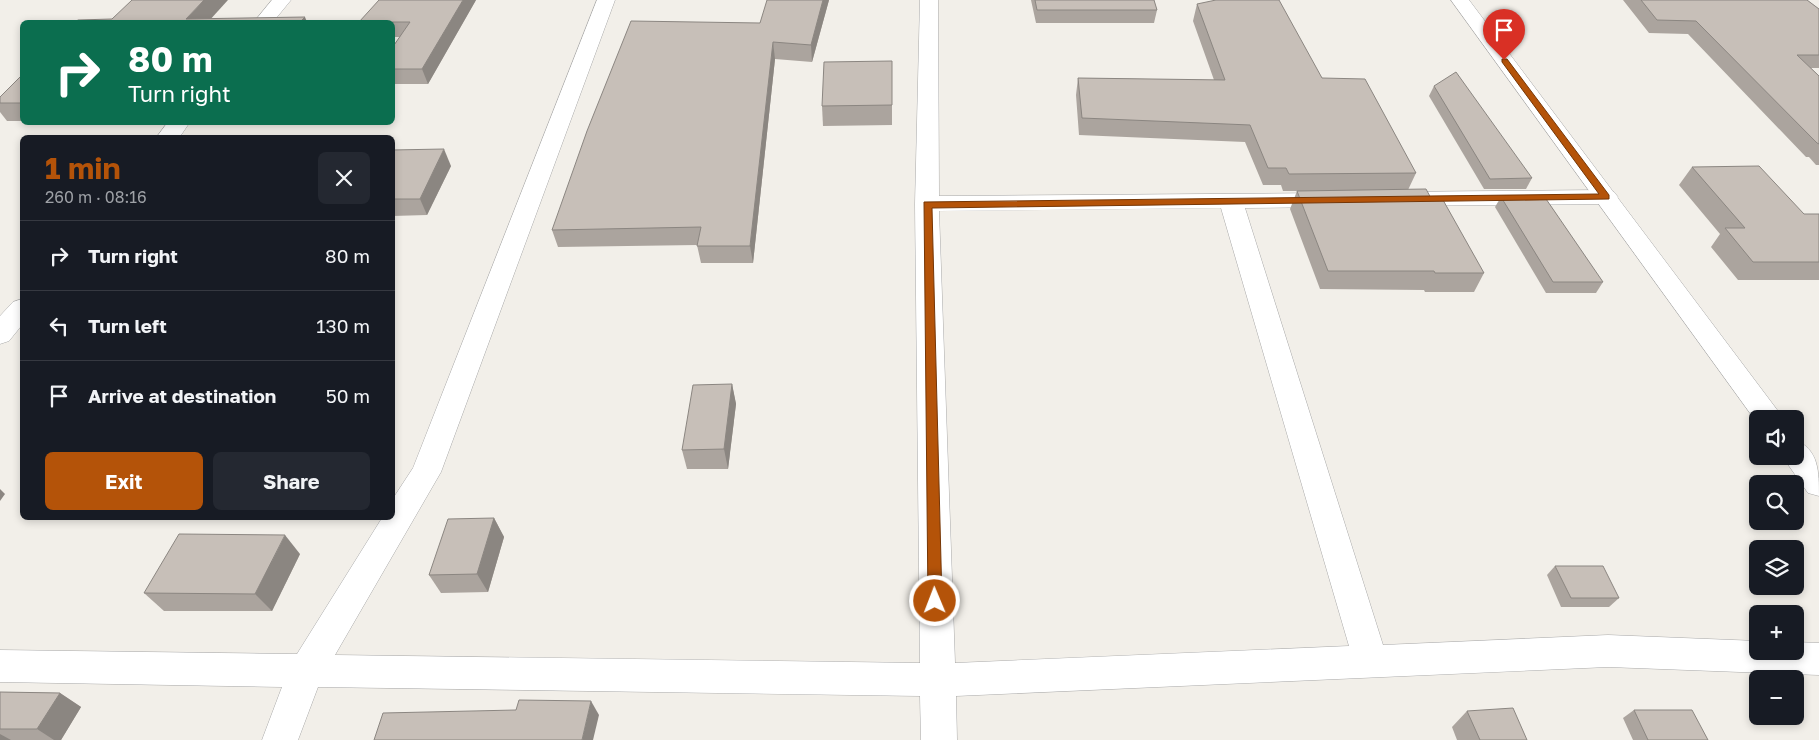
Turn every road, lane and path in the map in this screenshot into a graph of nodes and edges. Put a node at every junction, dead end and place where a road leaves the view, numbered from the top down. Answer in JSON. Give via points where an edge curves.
{"nodes":[{"id":1,"x":282,"y":0,"type":"edge"},
{"id":2,"x":606,"y":0,"type":"edge"},
{"id":3,"x":929,"y":0,"type":"edge"},
{"id":4,"x":1460,"y":0,"type":"edge"},
{"id":5,"x":266,"y":20,"type":"edge"},
{"id":6,"x":178,"y":125,"type":"edge"},
{"id":7,"x":169,"y":135,"type":"edge"},
{"id":8,"x":1606,"y":197,"type":"junction"},
{"id":9,"x":1231,"y":201,"type":"junction"},
{"id":10,"x":927,"y":204,"type":"junction"},
{"id":11,"x":20,"y":310,"type":"edge"},
{"id":12,"x":0,"y":334,"type":"edge"},
{"id":13,"x":1763,"y":410,"type":"edge"},
{"id":14,"x":1804,"y":464,"type":"edge"},
{"id":15,"x":1819,"y":484,"type":"edge"},
{"id":16,"x":1819,"y":659,"type":"edge"},
{"id":17,"x":1371,"y":662,"type":"junction"},
{"id":18,"x":0,"y":666,"type":"edge"},
{"id":19,"x":306,"y":671,"type":"junction"},
{"id":20,"x":936,"y":680,"type":"junction"},
{"id":21,"x":280,"y":740,"type":"edge"},
{"id":22,"x":939,"y":740,"type":"edge"}],
"edges":[{"from":1,"to":5,"type":"street"},
{"from":2,"to":19,"type":"street","via":[[426,472]]},
{"from":3,"to":10,"type":"street"},
{"from":4,"to":8,"type":"street"},
{"from":6,"to":7,"type":"street"},
{"from":8,"to":9,"type":"street"},
{"from":8,"to":13,"type":"street"},
{"from":9,"to":10,"type":"street"},
{"from":9,"to":17,"type":"street"},
{"from":10,"to":20,"type":"street"},
{"from":11,"to":12,"type":"street"},
{"from":14,"to":15,"type":"street"},
{"from":16,"to":17,"type":"street","via":[[1608,651]]},
{"from":17,"to":20,"type":"street"},
{"from":18,"to":19,"type":"street"},
{"from":19,"to":20,"type":"street"},
{"from":19,"to":21,"type":"street"},
{"from":20,"to":22,"type":"street"}]}
